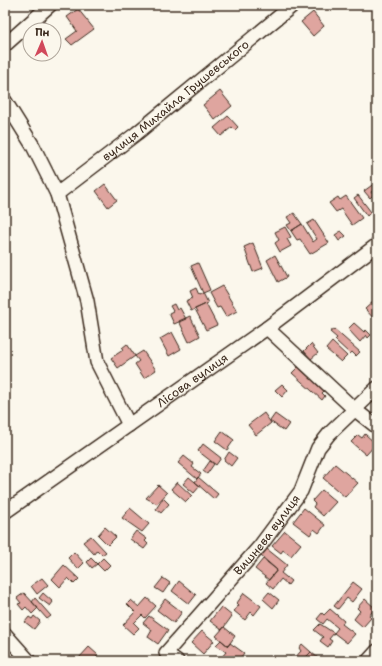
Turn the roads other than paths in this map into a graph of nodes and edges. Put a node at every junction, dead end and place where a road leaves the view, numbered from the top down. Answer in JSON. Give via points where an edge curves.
{"nodes":[{"id":1,"x":50,"y":5,"type":"edge"},
{"id":2,"x":294,"y":5,"type":"edge"},
{"id":3,"x":5,"y":45,"type":"edge"},
{"id":4,"x":5,"y":100,"type":"edge"},
{"id":5,"x":57,"y":194,"type":"junction"},
{"id":6,"x":377,"y":245,"type":"edge"},
{"id":7,"x":267,"y":328,"type":"junction"},
{"id":8,"x":377,"y":388,"type":"edge"},
{"id":9,"x":354,"y":409,"type":"junction"},
{"id":10,"x":129,"y":425,"type":"junction"},
{"id":11,"x":377,"y":427,"type":"edge"},
{"id":12,"x":5,"y":512,"type":"edge"},
{"id":13,"x":5,"y":634,"type":"edge"},
{"id":14,"x":377,"y":651,"type":"edge"},
{"id":15,"x":29,"y":661,"type":"edge"},
{"id":16,"x":177,"y":661,"type":"edge"},
{"id":17,"x":368,"y":661,"type":"edge"}],
"edges":[{"from":1,"to":3,"type":"street"},
{"from":2,"to":5,"type":"street","name":"вулиця Михайла Грушевського","via":[[137,133]]},
{"from":4,"to":5,"type":"street","via":[[33,146]]},
{"from":5,"to":10,"type":"street","via":[[87,301],[97,362]]},
{"from":6,"to":7,"type":"street","name":"Лісова вулиця"},
{"from":7,"to":9,"type":"street"},
{"from":7,"to":10,"type":"street","name":"Лісова вулиця"},
{"from":8,"to":9,"type":"street","name":"Вишнева вулиця"},
{"from":9,"to":11,"type":"street"},
{"from":9,"to":16,"type":"street","name":"Вишнева вулиця","via":[[318,448],[301,491],[260,546],[166,653]]},
{"from":10,"to":12,"type":"street","name":"Лісова вулиця"},
{"from":13,"to":15,"type":"street"},
{"from":14,"to":17,"type":"street"}]}
